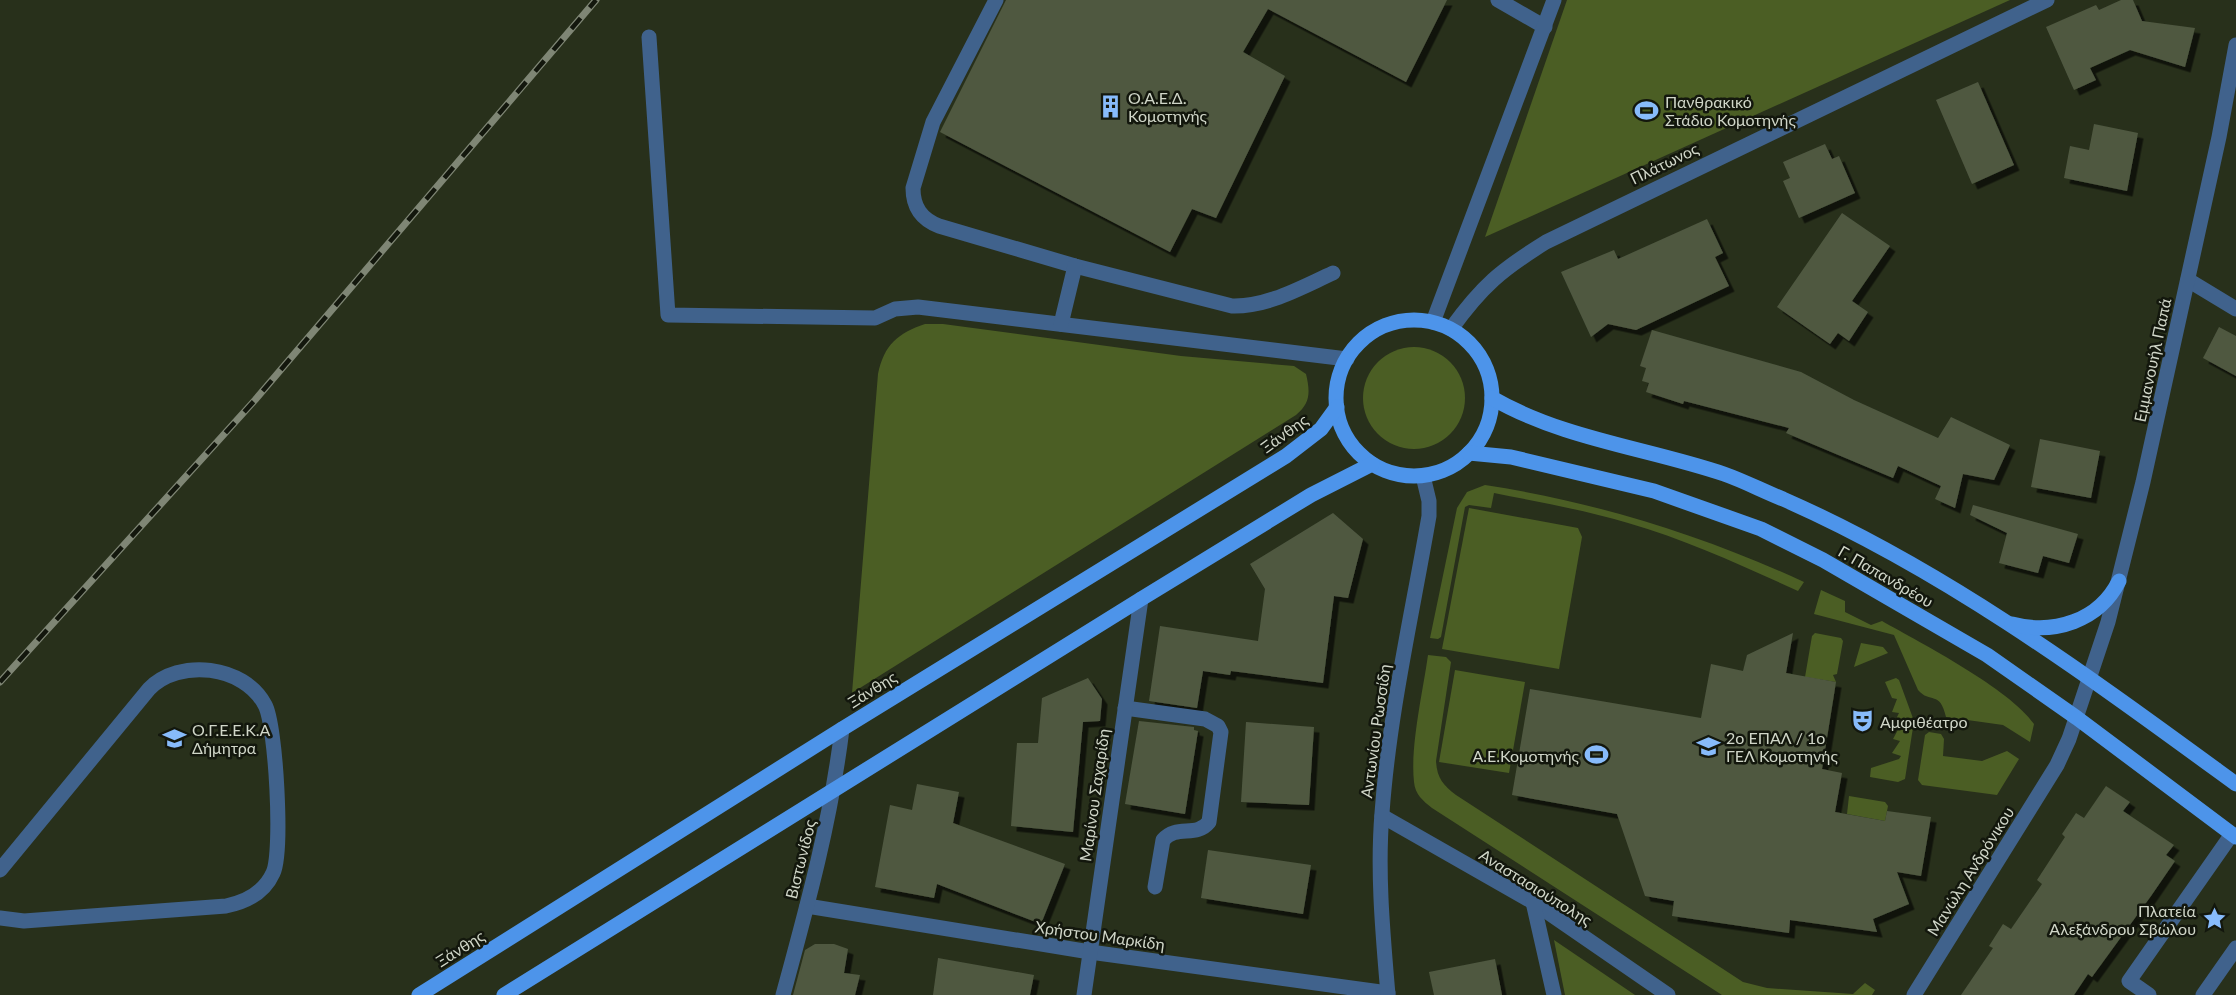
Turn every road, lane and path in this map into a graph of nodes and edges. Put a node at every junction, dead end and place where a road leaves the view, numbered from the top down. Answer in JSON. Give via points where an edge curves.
{"nodes":[{"id":1,"x":996,"y":0,"type":"edge"},
{"id":2,"x":1498,"y":0,"type":"edge"},
{"id":3,"x":1554,"y":0,"type":"edge"},
{"id":4,"x":2047,"y":0,"type":"edge"},
{"id":5,"x":1545,"y":27,"type":"junction"},
{"id":6,"x":649,"y":37,"type":"dead end"},
{"id":7,"x":2236,"y":45,"type":"edge"},
{"id":8,"x":1075,"y":266,"type":"junction"},
{"id":9,"x":1333,"y":273,"type":"dead end"},
{"id":10,"x":2188,"y":280,"type":"junction"},
{"id":11,"x":2236,"y":309,"type":"edge"},
{"id":12,"x":1433,"y":322,"type":"junction"},
{"id":13,"x":1061,"y":324,"type":"junction"},
{"id":14,"x":1451,"y":329,"type":"junction"},
{"id":15,"x":1347,"y":359,"type":"junction"},
{"id":16,"x":1492,"y":398,"type":"junction"},
{"id":17,"x":1337,"y":406,"type":"junction"},
{"id":18,"x":1469,"y":453,"type":"junction"},
{"id":19,"x":1372,"y":464,"type":"junction"},
{"id":20,"x":1423,"y":476,"type":"junction"},
{"id":21,"x":2119,"y":581,"type":"junction"},
{"id":22,"x":1141,"y":599,"type":"junction"},
{"id":23,"x":2004,"y":621,"type":"junction"},
{"id":24,"x":2090,"y":678,"type":"junction"},
{"id":25,"x":1125,"y":708,"type":"junction"},
{"id":26,"x":2077,"y":718,"type":"junction"},
{"id":27,"x":842,"y":729,"type":"junction"},
{"id":28,"x":2236,"y":784,"type":"edge"},
{"id":29,"x":835,"y":789,"type":"junction"},
{"id":30,"x":1382,"y":816,"type":"junction"},
{"id":31,"x":2234,"y":835,"type":"edge"},
{"id":32,"x":0,"y":870,"type":"edge"},
{"id":33,"x":1155,"y":887,"type":"dead end"},
{"id":34,"x":1533,"y":902,"type":"junction"},
{"id":35,"x":807,"y":906,"type":"junction"},
{"id":36,"x":0,"y":918,"type":"edge"},
{"id":37,"x":2236,"y":948,"type":"edge"},
{"id":38,"x":1090,"y":952,"type":"junction"},
{"id":39,"x":1388,"y":994,"type":"edge"},
{"id":40,"x":419,"y":995,"type":"edge"},
{"id":41,"x":504,"y":995,"type":"edge"},
{"id":42,"x":783,"y":995,"type":"edge"},
{"id":43,"x":1084,"y":995,"type":"edge"},
{"id":44,"x":1554,"y":995,"type":"edge"},
{"id":45,"x":1668,"y":995,"type":"edge"},
{"id":46,"x":1914,"y":995,"type":"edge"},
{"id":47,"x":2149,"y":995,"type":"edge"},
{"id":48,"x":2203,"y":995,"type":"edge"}],
"edges":[{"from":1,"to":8,"type":"street","via":[[933,122],[913,198],[921,216],[939,226]]},
{"from":2,"to":5,"type":"street"},
{"from":3,"to":5,"type":"street"},
{"from":4,"to":14,"type":"street","name":"Πλάτωνος","via":[[1546,242],[1481,289]]},
{"from":5,"to":12,"type":"street"},
{"from":6,"to":13,"type":"street","via":[[668,315],[875,318],[912,306]]},
{"from":7,"to":10,"type":"street","name":"Εμμανουήλ Παπά"},
{"from":8,"to":9,"type":"street","via":[[1216,303],[1247,306]]},
{"from":8,"to":13,"type":"street"},
{"from":10,"to":11,"type":"street"},
{"from":10,"to":21,"type":"street","name":"Εμμανουήλ Παπά"},
{"from":12,"to":14,"type":"main road"},
{"from":12,"to":15,"type":"main road","via":[[1408,320],[1384,326],[1363,339]]},
{"from":13,"to":15,"type":"street"},
{"from":14,"to":16,"type":"main road","via":[[1463,336],[1481,357]]},
{"from":15,"to":17,"type":"main road","via":[[1337,384]]},
{"from":16,"to":18,"type":"main road","via":[[1486,428]]},
{"from":16,"to":23,"type":"main road","name":"Γ. Παπανδρέου","via":[[1534,420],[1725,474],[1915,565]]},
{"from":17,"to":19,"type":"main road","via":[[1346,435]]},
{"from":17,"to":27,"type":"main road","name":"Ξάνθης","via":[[1321,429],[1286,456]]},
{"from":18,"to":20,"type":"main road","via":[[1448,468]]},
{"from":18,"to":26,"type":"main road","name":"Γ. Παπανδρέου","via":[[1511,457],[1654,491],[1761,529],[1823,560],[1987,655]]},
{"from":19,"to":20,"type":"main road","via":[[1396,474]]},
{"from":19,"to":22,"type":"main road","via":[[1311,495]]},
{"from":20,"to":30,"type":"street","name":"Αντωνίου Ρωσσίδη","via":[[1429,516],[1387,758]]},
{"from":21,"to":23,"type":"main road","via":[[2100,607],[2073,622],[2039,628]]},
{"from":21,"to":24,"type":"street","name":"Εμμανουήλ Παπά"},
{"from":22,"to":25,"type":"street","name":"Μαρίνου Σαχαρίδη"},
{"from":22,"to":29,"type":"main road"},
{"from":23,"to":24,"type":"main road","name":"Γ. Παπανδρέου"},
{"from":24,"to":26,"type":"street","name":"Εμμανουήλ Παπά"},
{"from":24,"to":28,"type":"main road","name":"Γ. Παπανδρέου"},
{"from":25,"to":33,"type":"street","via":[[1205,718],[1221,732],[1209,822],[1198,831],[1174,831],[1163,840]]},
{"from":25,"to":38,"type":"street","name":"Μαρίνου Σαχαρίδη"},
{"from":26,"to":31,"type":"main road","name":"Γ. Παπανδρέου"},
{"from":26,"to":46,"type":"street","name":"Μανώλη Ανδρόνικου","via":[[2056,765]]},
{"from":27,"to":29,"type":"street","name":"Βιστωνίδος"},
{"from":27,"to":40,"type":"main road","name":"Ξάνθης"},
{"from":29,"to":35,"type":"street","name":"Βιστωνίδος"},
{"from":29,"to":41,"type":"main road"},
{"from":30,"to":34,"type":"street","name":"Αναστασιούπολης"},
{"from":30,"to":39,"type":"street","name":"Αντωνίου Ρωσσίδη","via":[[1382,910]]},
{"from":31,"to":47,"type":"street","via":[[2129,981]]},
{"from":32,"to":36,"type":"street","via":[[149,689],[166,675],[186,669],[208,670],[241,681],[260,696],[272,729],[278,846],[273,874],[253,896],[226,906],[24,921]]},
{"from":34,"to":44,"type":"street"},
{"from":34,"to":45,"type":"street","name":"Αναστασιούπολης"},
{"from":35,"to":38,"type":"street","name":"Χρήστου Μαρκίδη"},
{"from":35,"to":42,"type":"street","name":"Βιστωνίδος"},
{"from":37,"to":48,"type":"street"},
{"from":38,"to":39,"type":"street","name":"Χρήστου Μαρκίδη"},
{"from":38,"to":43,"type":"street","name":"Μαρίνου Σαχαρίδη"}]}
